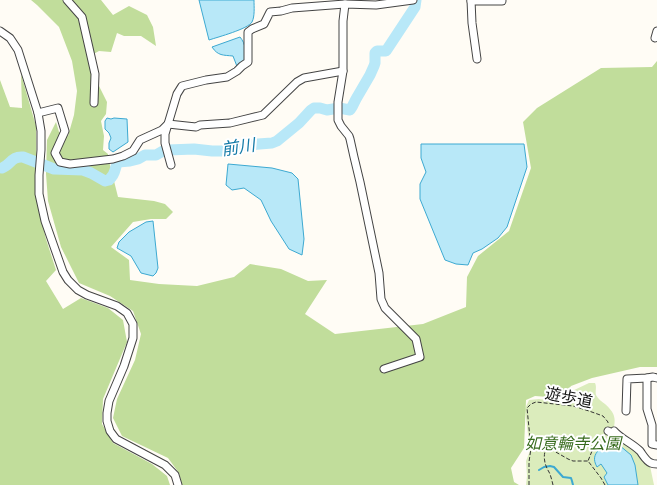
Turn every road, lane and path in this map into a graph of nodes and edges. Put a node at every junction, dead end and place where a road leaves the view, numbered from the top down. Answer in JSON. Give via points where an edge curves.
{"nodes":[{"id":1,"x":67,"y":0,"type":"edge"},
{"id":2,"x":413,"y":0,"type":"edge"},
{"id":3,"x":471,"y":0,"type":"edge"},
{"id":4,"x":503,"y":3,"type":"edge"},
{"id":5,"x":344,"y":4,"type":"junction"},
{"id":6,"x":0,"y":31,"type":"edge"},
{"id":7,"x":477,"y":60,"type":"dead end"},
{"id":8,"x":343,"y":71,"type":"junction"},
{"id":9,"x":94,"y":103,"type":"dead end"},
{"id":10,"x":38,"y":113,"type":"junction"},
{"id":11,"x":168,"y":124,"type":"junction"},
{"id":12,"x":172,"y":165,"type":"dead end"},
{"id":13,"x":384,"y":369,"type":"dead end"},
{"id":14,"x":647,"y":378,"type":"junction"},
{"id":15,"x":657,"y":378,"type":"edge"},
{"id":16,"x":626,"y":411,"type":"dead end"},
{"id":17,"x":608,"y":431,"type":"junction"},
{"id":18,"x":657,"y":444,"type":"edge"},
{"id":19,"x":588,"y":461,"type":"junction"},
{"id":20,"x":657,"y":464,"type":"edge"},
{"id":21,"x":178,"y":485,"type":"edge"},
{"id":22,"x":528,"y":485,"type":"edge"},
{"id":23,"x":553,"y":485,"type":"edge"},
{"id":24,"x":605,"y":485,"type":"edge"}],
"edges":[{"from":1,"to":9,"type":"street","via":[[82,17],[96,74]]},
{"from":2,"to":5,"type":"street","via":[[376,5]]},
{"from":3,"to":4,"type":"street"},
{"from":3,"to":7,"type":"street"},
{"from":5,"to":8,"type":"street"},
{"from":5,"to":11,"type":"street","via":[[270,12],[264,24],[248,32],[248,62],[227,77],[182,86]]},
{"from":6,"to":10,"type":"street","via":[[10,38],[18,50]]},
{"from":8,"to":11,"type":"street","via":[[304,78],[263,115],[230,123],[196,127]]},
{"from":8,"to":13,"type":"street","via":[[338,120],[350,136],[379,273],[381,299],[385,308],[416,340],[420,357]]},
{"from":10,"to":11,"type":"street","via":[[58,108],[65,131],[55,153],[60,162],[70,164],[123,156],[133,151],[140,140],[162,130]]},
{"from":10,"to":21,"type":"street","via":[[41,131],[39,194],[45,221],[63,272],[78,290],[87,296],[117,306],[126,313],[133,324],[133,338],[106,413],[110,430],[116,439],[164,465],[175,475]]},
{"from":11,"to":12,"type":"street","via":[[165,143]]},
{"from":14,"to":15,"type":"street"},
{"from":14,"to":16,"type":"street","via":[[627,379]]},
{"from":14,"to":18,"type":"street","via":[[646,409],[652,425],[652,444]]},
{"from":17,"to":19,"type":"path","via":[[604,440],[592,451]]},
{"from":17,"to":20,"type":"street","via":[[614,431],[632,444],[647,461]]},
{"from":17,"to":22,"type":"path","name":"遊歩道","via":[[608,422],[604,416],[573,406],[536,402],[531,404],[527,408],[531,448]]},
{"from":19,"to":23,"type":"path","via":[[573,461],[548,445],[544,455]]},
{"from":19,"to":24,"type":"path"}]}
